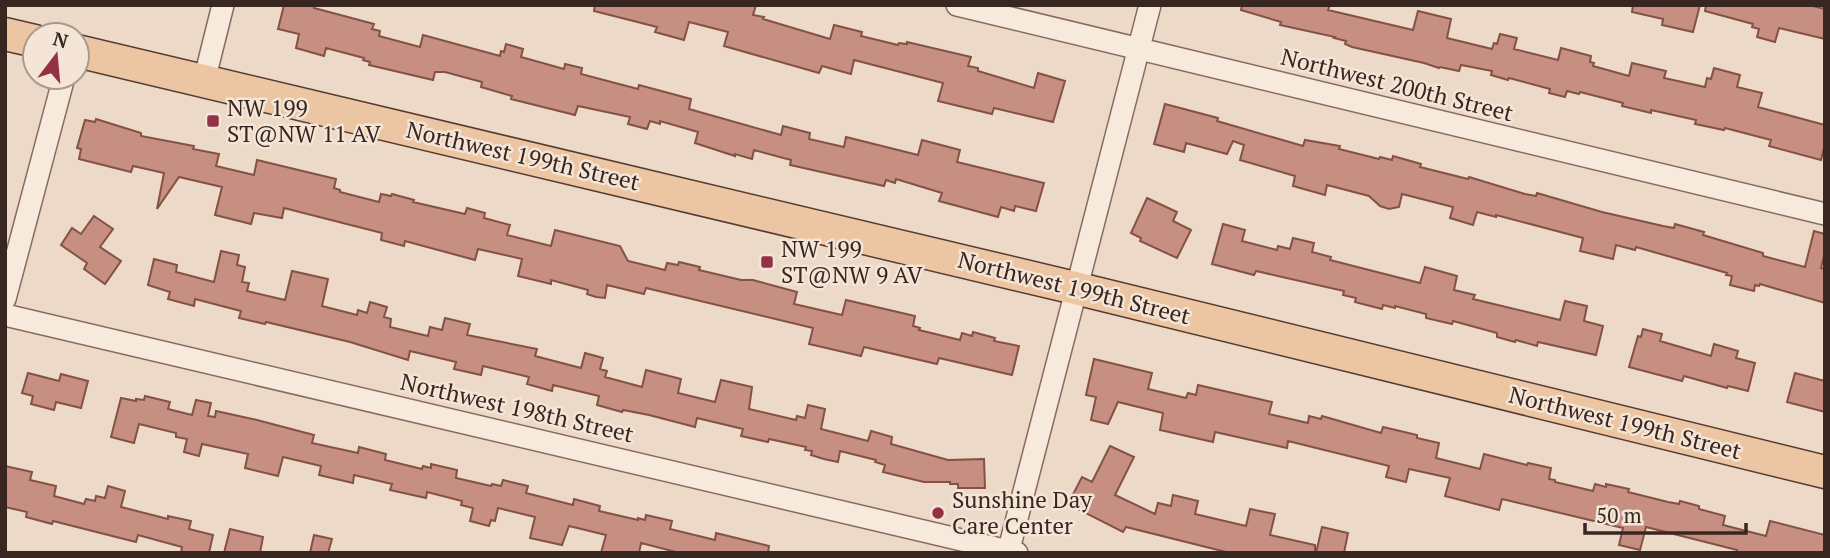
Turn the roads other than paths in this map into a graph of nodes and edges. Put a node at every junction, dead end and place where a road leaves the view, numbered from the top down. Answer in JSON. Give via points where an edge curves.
{"nodes":[{"id":1,"x":223,"y":5,"type":"edge"},
{"id":2,"x":957,"y":5,"type":"edge"},
{"id":3,"x":1150,"y":5,"type":"edge"},
{"id":4,"x":1139,"y":50,"type":"junction"},
{"id":5,"x":91,"y":54,"type":"edge"},
{"id":6,"x":204,"y":80,"type":"junction"},
{"id":7,"x":60,"y":91,"type":"edge"},
{"id":8,"x":1825,"y":214,"type":"edge"},
{"id":9,"x":1075,"y":288,"type":"junction"},
{"id":10,"x":5,"y":299,"type":"edge"},
{"id":11,"x":5,"y":315,"type":"edge"},
{"id":12,"x":1825,"y":472,"type":"edge"},
{"id":13,"x":1011,"y":552,"type":"edge"}],
"edges":[{"from":1,"to":6,"type":"street"},
{"from":2,"to":4,"type":"street","name":"Northwest 200th Street"},
{"from":3,"to":4,"type":"street"},
{"from":4,"to":8,"type":"street","name":"Northwest 200th Street"},
{"from":4,"to":9,"type":"street"},
{"from":5,"to":6,"type":"main road","name":"Northwest 199th Street"},
{"from":6,"to":9,"type":"main road","name":"Northwest 199th Street"},
{"from":7,"to":10,"type":"street"},
{"from":9,"to":12,"type":"main road","name":"Northwest 199th Street"},
{"from":9,"to":13,"type":"street"},
{"from":11,"to":13,"type":"street","name":"Northwest 198th Street"}]}
